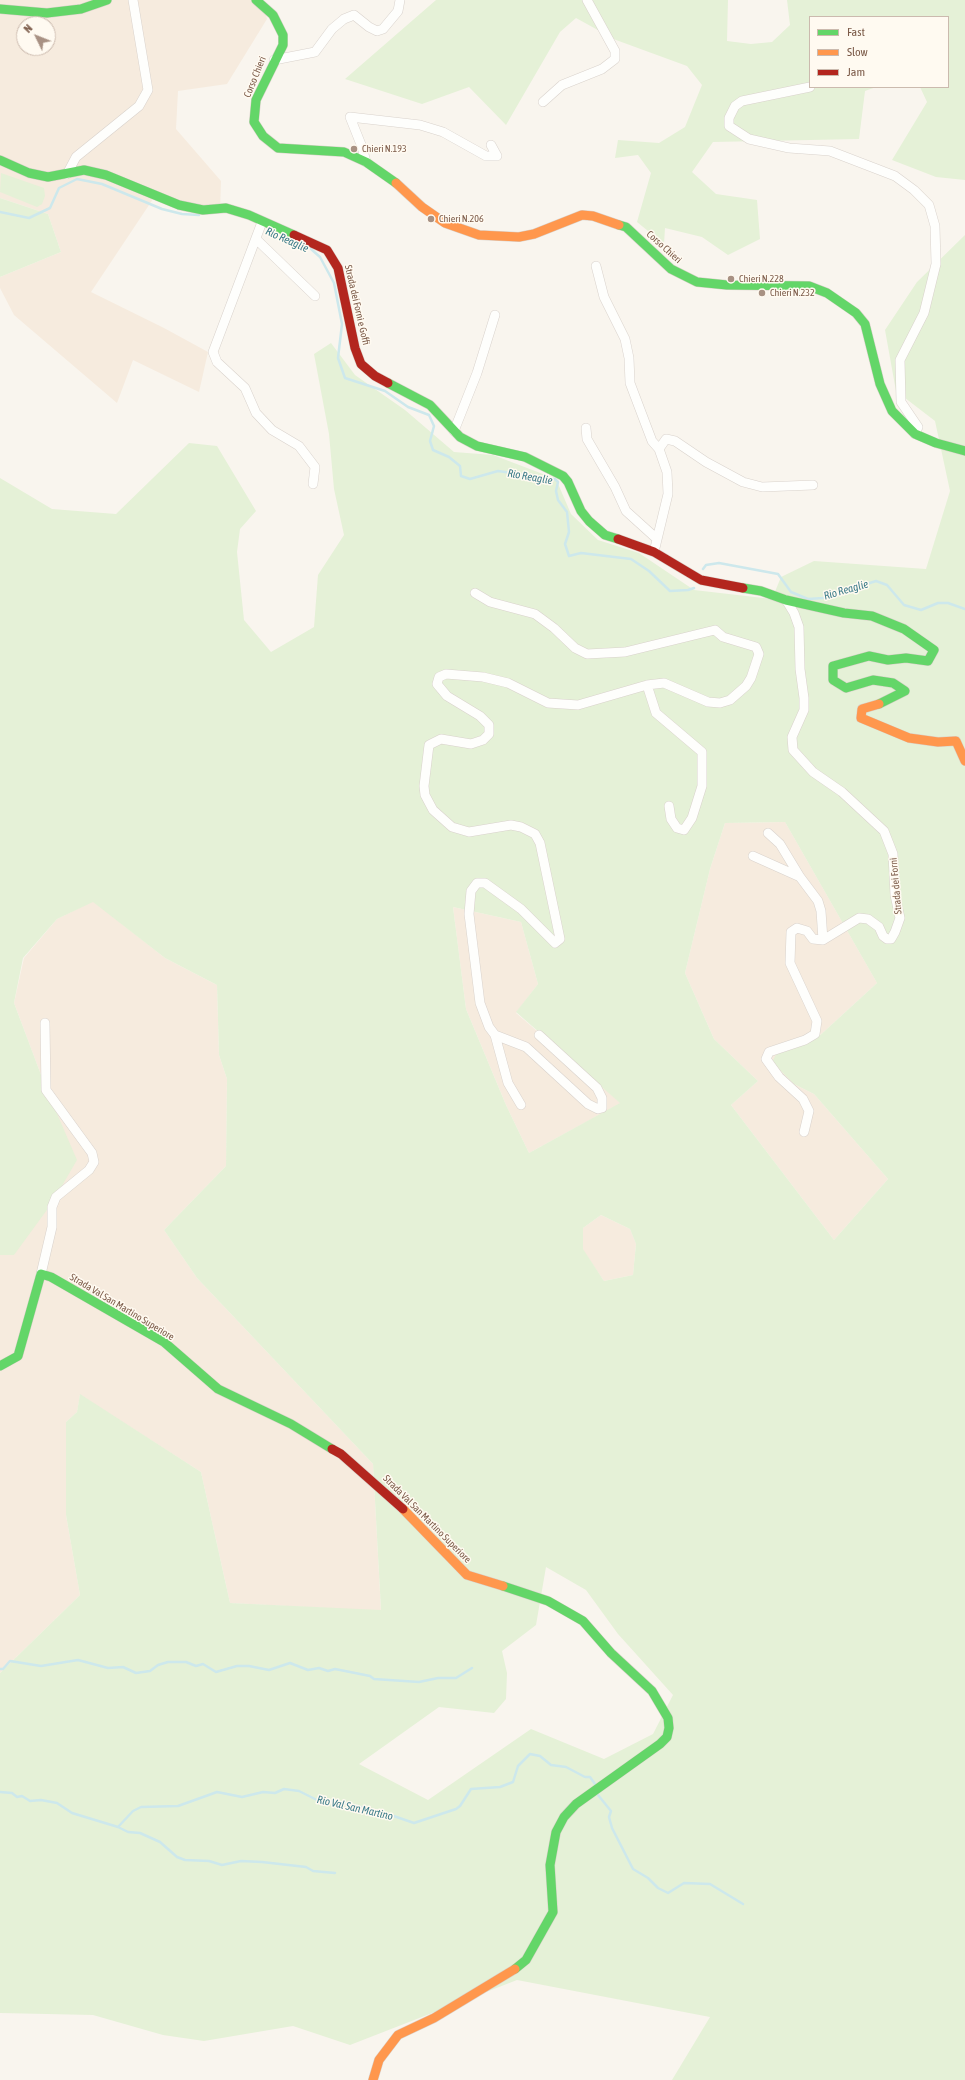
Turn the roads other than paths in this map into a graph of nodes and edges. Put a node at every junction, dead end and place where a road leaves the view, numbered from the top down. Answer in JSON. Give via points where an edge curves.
{"nodes":[{"id":1,"x":107,"y":0,"type":"edge"},
{"id":2,"x":133,"y":0,"type":"edge"},
{"id":3,"x":256,"y":0,"type":"edge"},
{"id":4,"x":400,"y":0,"type":"edge"},
{"id":5,"x":587,"y":0,"type":"edge"},
{"id":6,"x":0,"y":9,"type":"edge"},
{"id":7,"x":274,"y":60,"type":"junction"},
{"id":8,"x":809,"y":87,"type":"edge"},
{"id":9,"x":543,"y":102,"type":"dead end"},
{"id":10,"x":491,"y":145,"type":"dead end"},
{"id":11,"x":0,"y":160,"type":"edge"},
{"id":12,"x":366,"y":162,"type":"junction"},
{"id":13,"x":66,"y":174,"type":"junction"},
{"id":14,"x":262,"y":221,"type":"junction"},
{"id":15,"x":257,"y":236,"type":"junction"},
{"id":16,"x":596,"y":266,"type":"dead end"},
{"id":17,"x":315,"y":296,"type":"dead end"},
{"id":18,"x":496,"y":315,"type":"dead end"},
{"id":19,"x":586,"y":428,"type":"dead end"},
{"id":20,"x":454,"y":431,"type":"junction"},
{"id":21,"x":915,"y":434,"type":"junction"},
{"id":22,"x":659,"y":449,"type":"junction"},
{"id":23,"x":961,"y":450,"type":"edge"},
{"id":24,"x":313,"y":484,"type":"dead end"},
{"id":25,"x":813,"y":485,"type":"dead end"},
{"id":26,"x":657,"y":539,"type":"junction"},
{"id":27,"x":654,"y":552,"type":"junction"},
{"id":28,"x":475,"y":593,"type":"dead end"},
{"id":29,"x":786,"y":600,"type":"junction"},
{"id":30,"x":647,"y":685,"type":"junction"},
{"id":31,"x":965,"y":761,"type":"edge"},
{"id":32,"x":669,"y":806,"type":"dead end"},
{"id":33,"x":768,"y":833,"type":"dead end"},
{"id":34,"x":753,"y":856,"type":"dead end"},
{"id":35,"x":800,"y":877,"type":"junction"},
{"id":36,"x":823,"y":940,"type":"junction"},
{"id":37,"x":45,"y":1023,"type":"dead end"},
{"id":38,"x":495,"y":1035,"type":"junction"},
{"id":39,"x":539,"y":1035,"type":"dead end"},
{"id":40,"x":521,"y":1105,"type":"dead end"},
{"id":41,"x":804,"y":1132,"type":"dead end"},
{"id":42,"x":42,"y":1274,"type":"junction"},
{"id":43,"x":0,"y":1366,"type":"edge"},
{"id":44,"x":373,"y":2080,"type":"edge"}],
"edges":[{"from":1,"to":6,"type":"street","via":[[81,9],[47,13]]},
{"from":2,"to":13,"type":"street","via":[[148,90],[139,106],[76,157]]},
{"from":3,"to":7,"type":"street","name":"Corso Chieri","via":[[273,14],[283,35],[283,45]]},
{"from":4,"to":7,"type":"street","via":[[398,11],[382,29],[373,29],[354,15],[332,29],[315,52]]},
{"from":5,"to":9,"type":"street","via":[[613,47],[615,59],[602,69],[562,85]]},
{"from":7,"to":12,"type":"street","name":"Corso Chieri","via":[[256,100],[254,122],[263,136],[278,148],[344,152]]},
{"from":8,"to":21,"type":"street","via":[[742,101],[735,106],[729,118],[729,126],[749,138],[789,148],[830,151],[895,176],[929,205],[934,226],[936,264],[924,313],[900,360],[901,402],[918,427]]},
{"from":10,"to":12,"type":"street","via":[[497,156],[486,156],[444,132],[420,125],[350,117]]},
{"from":11,"to":13,"type":"street","name":"Strada dei Forni e Goffi","via":[[42,176]]},
{"from":12,"to":21,"type":"street","name":"Corso Chieri","via":[[390,178],[422,207],[445,223],[478,235],[519,237],[534,234],[582,215],[593,216],[626,227],[675,271],[697,282],[809,286],[827,293],[856,313],[865,324],[880,384],[892,411]]},
{"from":13,"to":14,"type":"street","name":"Strada dei Forni e Goffi","via":[[84,170],[106,175],[178,205],[203,210],[226,208]]},
{"from":14,"to":15,"type":"street"},
{"from":14,"to":20,"type":"street","name":"Strada dei Forni e Goffi","via":[[327,250],[338,268],[355,348],[361,364],[385,383],[430,405]]},
{"from":15,"to":17,"type":"street"},
{"from":15,"to":24,"type":"street","via":[[213,352],[217,362],[245,388],[256,413],[272,430],[299,446],[315,467]]},
{"from":16,"to":22,"type":"street","via":[[604,297],[625,339],[630,383],[652,441]]},
{"from":18,"to":20,"type":"street"},
{"from":19,"to":26,"type":"street","via":[[587,439],[626,511]]},
{"from":20,"to":27,"type":"street","name":"Strada dei Forni e Goffi","via":[[477,446],[525,457],[563,476],[581,511],[604,535]]},
{"from":21,"to":23,"type":"street","name":"Corso Chieri"},
{"from":22,"to":25,"type":"street","via":[[666,440],[675,441],[743,482],[762,488]]},
{"from":22,"to":26,"type":"street","via":[[667,472],[668,494]]},
{"from":26,"to":27,"type":"street"},
{"from":27,"to":29,"type":"street","name":"Strada dei Forni e Goffi","via":[[701,580],[761,591]]},
{"from":28,"to":30,"type":"street","via":[[490,602],[535,614],[575,648],[587,654],[625,652],[715,630],[723,637],[756,647],[759,654],[746,686],[730,700],[720,703],[708,702],[664,683]]},
{"from":29,"to":31,"type":"street","name":"Strada dei Forni e Goffi","via":[[844,613],[872,616],[904,629],[934,650],[928,661],[906,658],[888,660],[869,656],[833,666],[833,680],[846,688],[873,680],[893,683],[905,690],[883,703],[862,709],[861,718],[909,738],[938,742],[956,741]]},
{"from":29,"to":36,"type":"street","name":"Strada dei Forni","via":[[799,627],[804,698],[804,710],[792,737],[793,750],[813,772],[842,792],[884,831],[893,854],[900,918],[891,938],[882,936],[879,927],[868,919],[860,918]]},
{"from":30,"to":32,"type":"street","via":[[656,712],[702,752],[702,786],[692,818],[684,830],[677,828],[671,819]]},
{"from":30,"to":38,"type":"street","via":[[578,705],[548,703],[508,683],[483,677],[446,674],[439,677],[437,684],[447,696],[480,716],[489,725],[489,734],[483,740],[471,744],[441,739],[429,745],[424,771],[425,795],[433,810],[452,827],[469,832],[511,825],[521,826],[535,834],[540,843],[560,939],[555,943],[521,909],[485,883],[477,883],[471,891],[469,914],[480,1003]]},
{"from":33,"to":35,"type":"street","via":[[780,844]]},
{"from":34,"to":35,"type":"street"},
{"from":35,"to":36,"type":"street","via":[[818,901]]},
{"from":36,"to":41,"type":"street","via":[[813,939],[806,931],[796,928],[791,932],[790,962],[817,1021],[815,1034],[769,1052],[766,1059],[779,1077],[803,1099],[809,1111]]},
{"from":37,"to":42,"type":"street","via":[[46,1090],[92,1152],[94,1162],[89,1170],[56,1197],[52,1207],[52,1227]]},
{"from":38,"to":39,"type":"street","via":[[526,1047],[588,1104],[598,1109],[602,1108],[602,1098],[597,1088]]},
{"from":38,"to":40,"type":"street","via":[[508,1083]]},
{"from":42,"to":43,"type":"street","via":[[18,1356]]},
{"from":42,"to":44,"type":"street","name":"Strada Val San Martino Superiore","via":[[164,1342],[218,1389],[291,1424],[340,1454],[390,1496],[467,1575],[548,1601],[583,1621],[611,1653],[652,1691],[668,1718],[667,1737],[660,1744],[576,1804],[564,1816],[556,1832],[550,1865],[553,1912],[526,1960],[434,2018],[398,2035],[379,2060]]}]}
